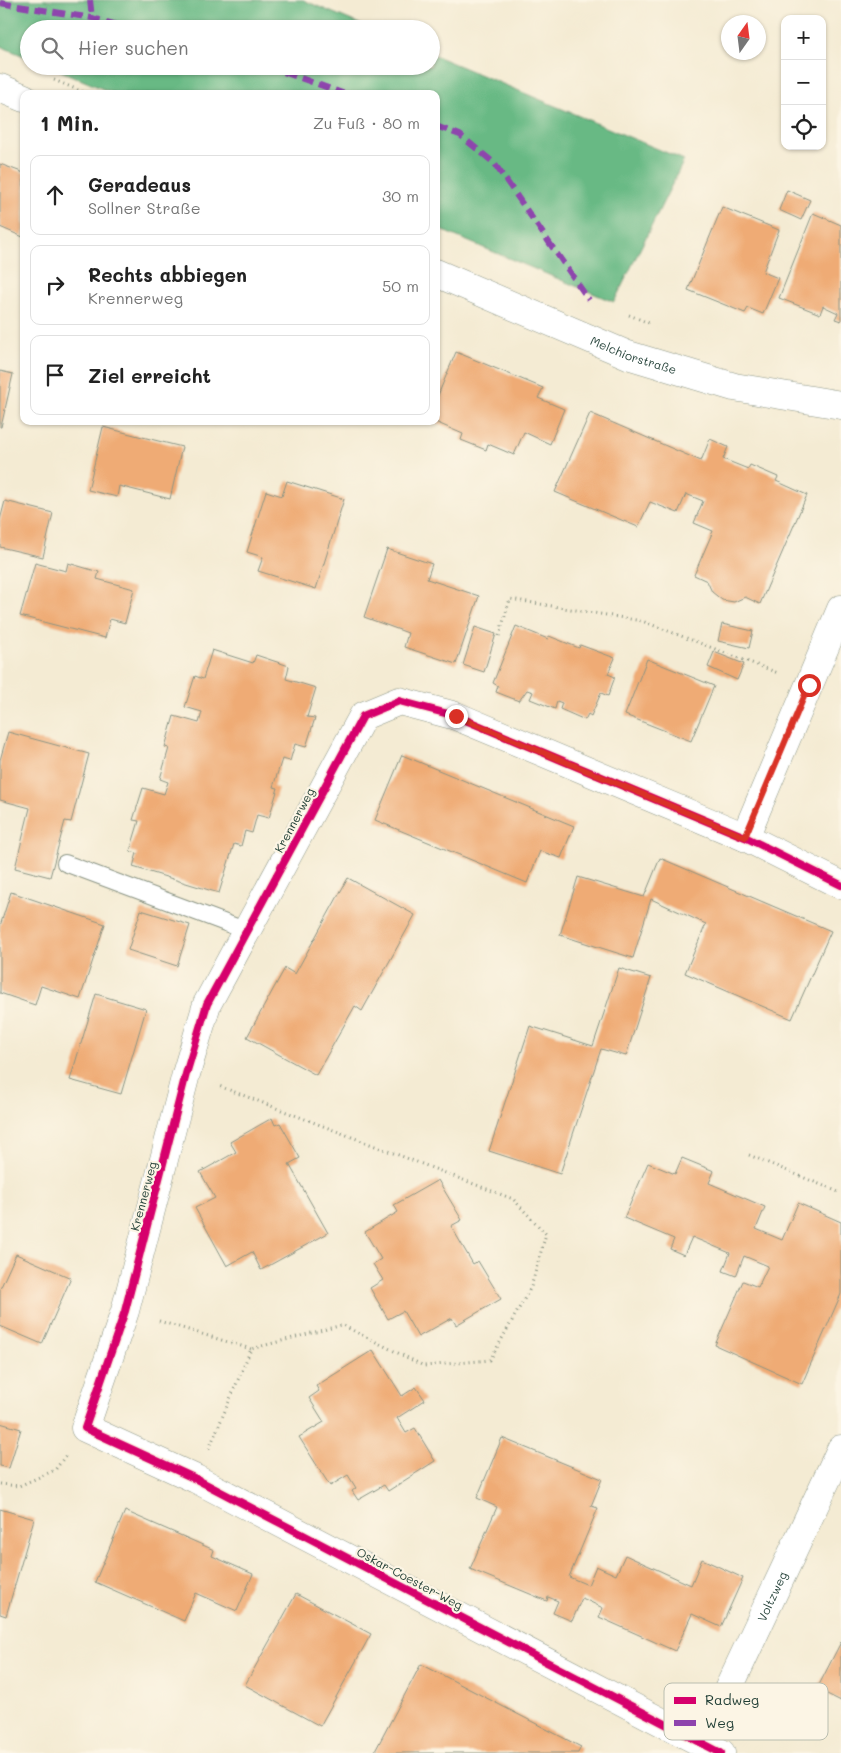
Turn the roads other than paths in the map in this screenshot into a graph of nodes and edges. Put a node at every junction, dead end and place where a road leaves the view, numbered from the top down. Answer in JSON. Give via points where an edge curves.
{"nodes":[{"id":1,"x":0,"y":88,"type":"edge"},
{"id":2,"x":20,"y":96,"type":"edge"},
{"id":3,"x":440,"y":275,"type":"edge"},
{"id":4,"x":841,"y":405,"type":"edge"},
{"id":5,"x":841,"y":609,"type":"edge"},
{"id":6,"x":745,"y":837,"type":"junction"},
{"id":7,"x":64,"y":863,"type":"dead end"},
{"id":8,"x":841,"y":885,"type":"edge"},
{"id":9,"x":247,"y":930,"type":"junction"},
{"id":10,"x":85,"y":1428,"type":"joint"},
{"id":11,"x":841,"y":1449,"type":"edge"},
{"id":12,"x":740,"y":1683,"type":"edge"},
{"id":13,"x":664,"y":1723,"type":"edge"},
{"id":14,"x":697,"y":1740,"type":"edge"},
{"id":15,"x":712,"y":1748,"type":"edge"}],
"edges":[{"from":1,"to":2,"type":"street"},
{"from":3,"to":4,"type":"street","name":"Melchiorstraße","via":[[628,354],[734,387]]},
{"from":5,"to":6,"type":"street"},
{"from":6,"to":8,"type":"street","name":"Krennerweg"},
{"from":6,"to":9,"type":"street","name":"Krennerweg","via":[[456,716],[399,701],[363,716]]},
{"from":7,"to":9,"type":"lane"},
{"from":9,"to":10,"type":"street","name":"Krennerweg","via":[[207,1004],[124,1311]]},
{"from":10,"to":13,"type":"street","name":"Oskar-Coester-Weg","via":[[196,1480]]},
{"from":11,"to":12,"type":"street","name":"Voltzweg"},
{"from":14,"to":15,"type":"street","name":"Oskar-Coester-Weg"}]}
